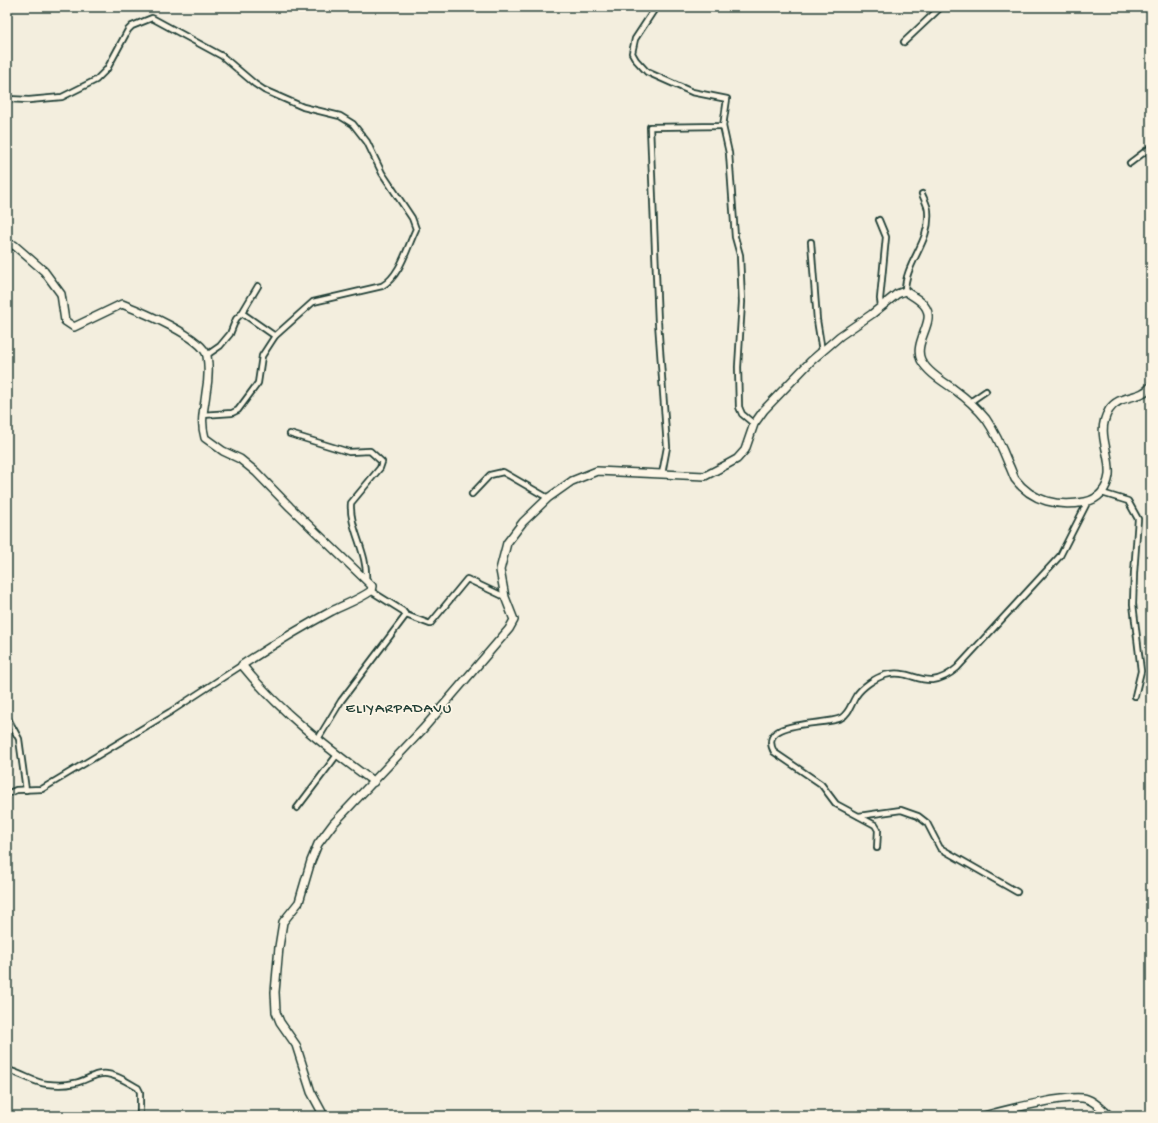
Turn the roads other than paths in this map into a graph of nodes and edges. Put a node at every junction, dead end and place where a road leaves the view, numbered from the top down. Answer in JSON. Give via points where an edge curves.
{"nodes":[{"id":1,"x":656,"y":7,"type":"edge"},
{"id":2,"x":941,"y":7,"type":"edge"},
{"id":3,"x":904,"y":42,"type":"dead end"},
{"id":4,"x":7,"y":99,"type":"edge"},
{"id":5,"x":723,"y":126,"type":"junction"},
{"id":6,"x":1151,"y":147,"type":"edge"},
{"id":7,"x":1130,"y":163,"type":"dead end"},
{"id":8,"x":922,"y":194,"type":"dead end"},
{"id":9,"x":879,"y":220,"type":"dead end"},
{"id":10,"x":811,"y":242,"type":"dead end"},
{"id":11,"x":7,"y":246,"type":"edge"},
{"id":12,"x":258,"y":286,"type":"dead end"},
{"id":13,"x":905,"y":291,"type":"junction"},
{"id":14,"x":881,"y":306,"type":"junction"},
{"id":15,"x":242,"y":313,"type":"junction"},
{"id":16,"x":276,"y":336,"type":"junction"},
{"id":17,"x":822,"y":351,"type":"junction"},
{"id":18,"x":207,"y":355,"type":"junction"},
{"id":19,"x":1151,"y":386,"type":"edge"},
{"id":20,"x":986,"y":391,"type":"dead end"},
{"id":21,"x":970,"y":402,"type":"junction"},
{"id":22,"x":202,"y":415,"type":"junction"},
{"id":23,"x":754,"y":424,"type":"junction"},
{"id":24,"x":290,"y":434,"type":"dead end"},
{"id":25,"x":662,"y":474,"type":"junction"},
{"id":26,"x":1102,"y":493,"type":"junction"},
{"id":27,"x":472,"y":494,"type":"dead end"},
{"id":28,"x":548,"y":498,"type":"junction"},
{"id":29,"x":1088,"y":501,"type":"junction"},
{"id":30,"x":366,"y":579,"type":"junction"},
{"id":31,"x":371,"y":591,"type":"junction"},
{"id":32,"x":506,"y":597,"type":"junction"},
{"id":33,"x":406,"y":615,"type":"junction"},
{"id":34,"x":242,"y":666,"type":"junction"},
{"id":35,"x":1135,"y":696,"type":"dead end"},
{"id":36,"x":7,"y":717,"type":"edge"},
{"id":37,"x":318,"y":739,"type":"junction"},
{"id":38,"x":337,"y":755,"type":"junction"},
{"id":39,"x":374,"y":782,"type":"junction"},
{"id":40,"x":26,"y":790,"type":"junction"},
{"id":41,"x":7,"y":794,"type":"edge"},
{"id":42,"x":297,"y":808,"type":"dead end"},
{"id":43,"x":859,"y":816,"type":"junction"},
{"id":44,"x":877,"y":848,"type":"dead end"},
{"id":45,"x":1017,"y":892,"type":"dead end"},
{"id":46,"x":7,"y":1070,"type":"edge"},
{"id":47,"x":140,"y":1116,"type":"edge"},
{"id":48,"x":324,"y":1116,"type":"edge"},
{"id":49,"x":983,"y":1116,"type":"edge"},
{"id":50,"x":1110,"y":1116,"type":"edge"}],
"edges":[{"from":1,"to":5,"type":"street","via":[[635,39],[632,53],[647,72],[692,92],[727,99]]},
{"from":2,"to":3,"type":"street"},
{"from":4,"to":16,"type":"street","via":[[62,97],[81,89],[96,80],[107,69],[128,30],[152,18],[222,56],[264,90],[303,108],[340,116],[353,124],[367,142],[382,173],[412,218],[416,229],[390,282],[313,302]]},
{"from":5,"to":23,"type":"street","via":[[729,153],[735,237],[740,255],[742,302],[738,368],[739,407],[742,414]]},
{"from":5,"to":25,"type":"street","via":[[650,127],[658,322],[667,447]]},
{"from":6,"to":7,"type":"street"},
{"from":8,"to":13,"type":"street","via":[[928,210],[928,231],[905,279]]},
{"from":9,"to":14,"type":"street","via":[[886,237]]},
{"from":10,"to":17,"type":"street"},
{"from":11,"to":18,"type":"main road","via":[[14,245],[44,271],[61,294],[65,321],[74,327],[122,304],[172,325],[202,348]]},
{"from":12,"to":15,"type":"street"},
{"from":13,"to":14,"type":"main road"},
{"from":13,"to":21,"type":"main road","via":[[927,308],[928,316],[919,348],[922,360],[942,382]]},
{"from":14,"to":17,"type":"main road"},
{"from":15,"to":16,"type":"street"},
{"from":15,"to":18,"type":"street","via":[[236,319],[230,334],[220,346]]},
{"from":16,"to":22,"type":"street","via":[[262,356],[258,383],[238,410],[232,413]]},
{"from":17,"to":23,"type":"main road","via":[[780,392]]},
{"from":18,"to":22,"type":"main road","via":[[206,393]]},
{"from":19,"to":26,"type":"main road","via":[[1144,394],[1120,399],[1108,411],[1103,443],[1109,466]]},
{"from":20,"to":21,"type":"street"},
{"from":21,"to":29,"type":"main road","via":[[986,420],[1015,479],[1029,492],[1040,500],[1058,504]]},
{"from":22,"to":30,"type":"main road","via":[[205,438],[256,472]]},
{"from":23,"to":25,"type":"main road","via":[[745,450],[737,459],[726,465],[705,476]]},
{"from":24,"to":30,"type":"street","via":[[349,452],[370,451],[382,462],[380,468],[351,503],[350,510]]},
{"from":25,"to":28,"type":"main road","via":[[597,471],[572,481]]},
{"from":26,"to":29,"type":"main road","via":[[1098,498]]},
{"from":26,"to":35,"type":"street","via":[[1128,501],[1138,519],[1133,604],[1141,671]]},
{"from":27,"to":28,"type":"street","via":[[490,475],[504,472]]},
{"from":28,"to":32,"type":"main road","via":[[523,522],[507,543],[500,570]]},
{"from":29,"to":43,"type":"street","via":[[1060,556],[948,676],[934,681],[898,674],[885,675],[866,685],[841,718],[787,727],[777,732],[771,740],[771,746],[779,756],[821,784],[836,804]]},
{"from":30,"to":31,"type":"main road","via":[[372,586]]},
{"from":31,"to":33,"type":"street"},
{"from":31,"to":34,"type":"main road","via":[[268,648]]},
{"from":32,"to":33,"type":"street","via":[[467,579],[430,624]]},
{"from":32,"to":39,"type":"main road","via":[[514,620],[509,629]]},
{"from":33,"to":37,"type":"street","via":[[342,701]]},
{"from":34,"to":37,"type":"main road","via":[[260,687]]},
{"from":34,"to":40,"type":"street","via":[[42,790]]},
{"from":36,"to":40,"type":"street","via":[[20,739]]},
{"from":37,"to":38,"type":"main road"},
{"from":38,"to":39,"type":"main road"},
{"from":38,"to":42,"type":"street"},
{"from":39,"to":48,"type":"main road","via":[[333,824],[318,844],[299,902],[283,922],[279,947],[276,1012],[296,1045],[311,1092]]},
{"from":40,"to":41,"type":"street","via":[[16,790]]},
{"from":43,"to":44,"type":"street","via":[[878,830]]},
{"from":43,"to":45,"type":"street","via":[[901,810],[918,816],[927,823],[940,848]]},
{"from":46,"to":47,"type":"street","via":[[43,1084],[75,1084],[98,1075],[114,1076],[138,1088]]},
{"from":49,"to":50,"type":"main road","via":[[1024,1105],[1087,1098]]}]}
